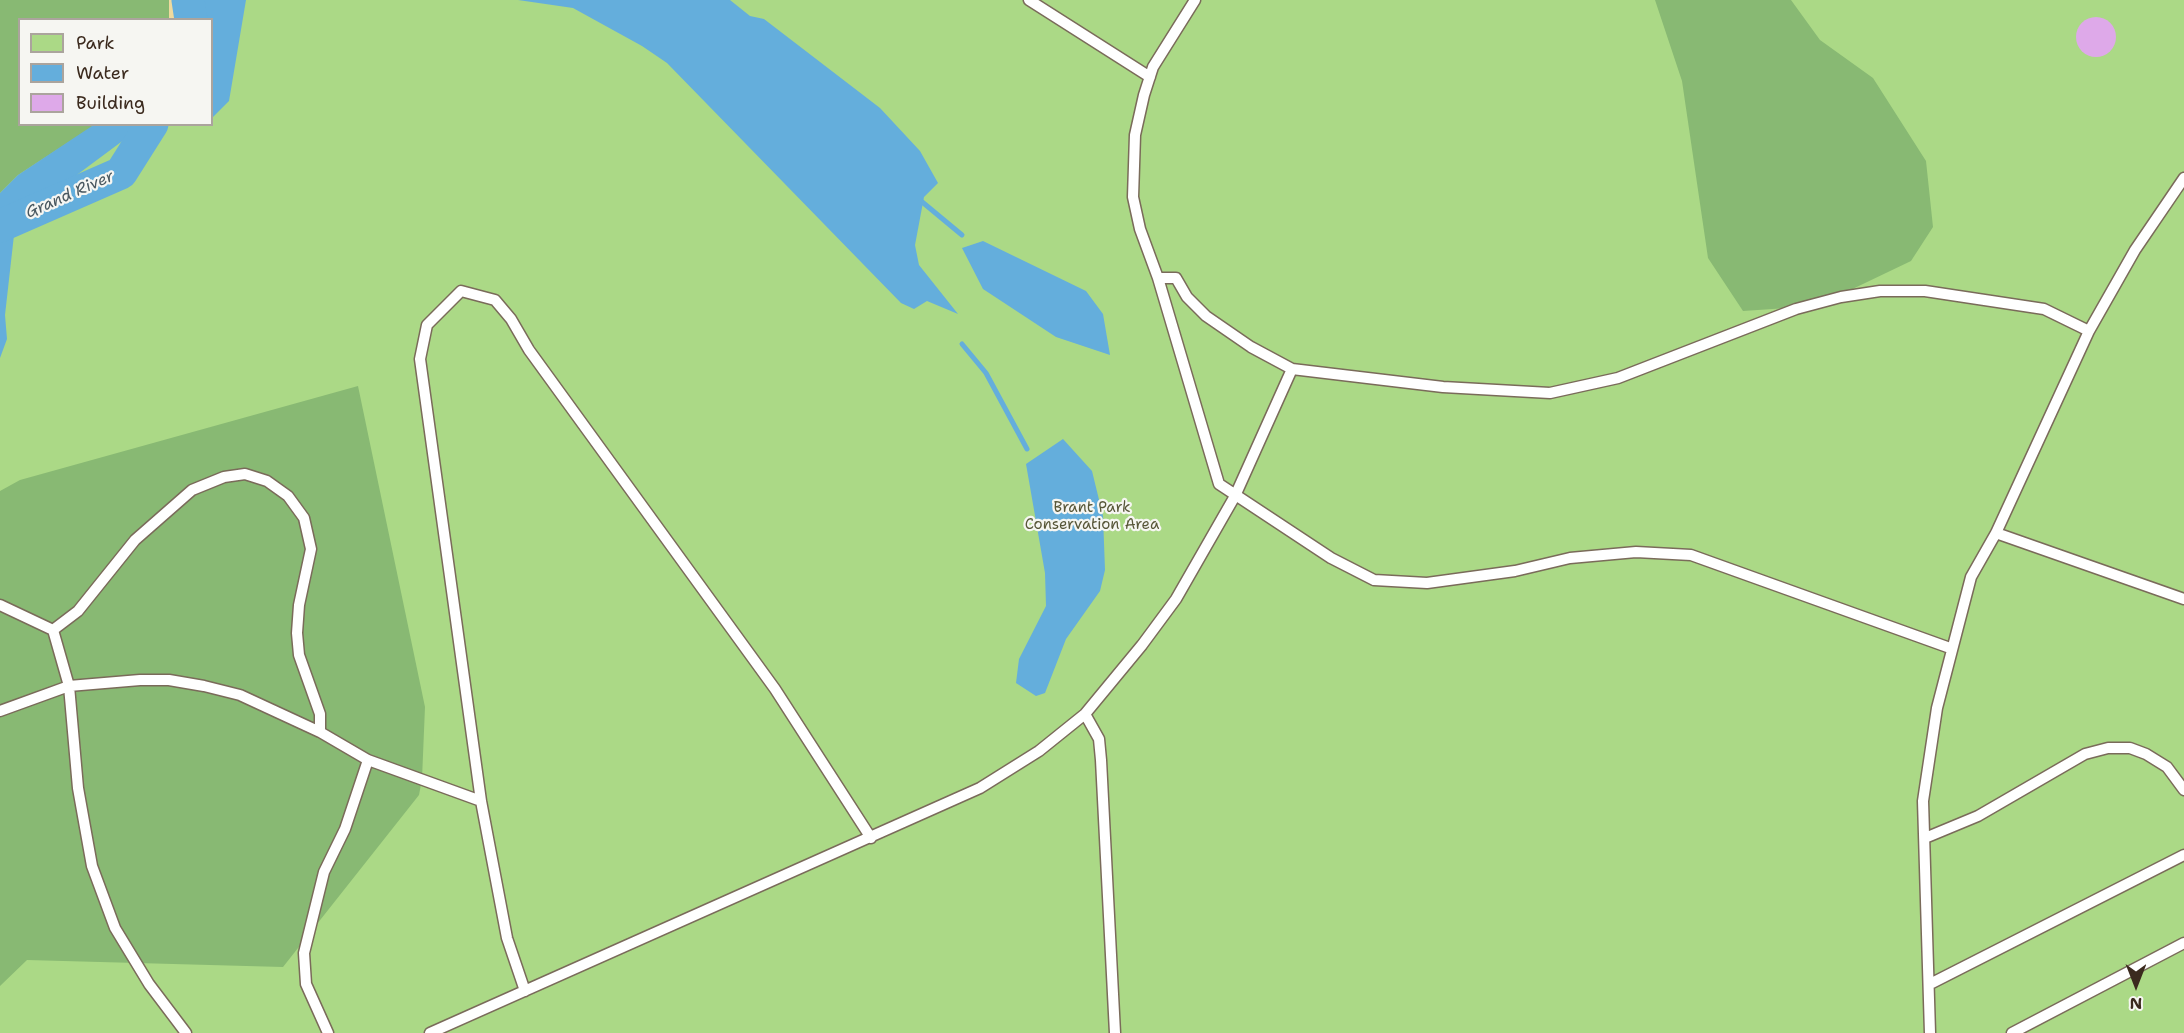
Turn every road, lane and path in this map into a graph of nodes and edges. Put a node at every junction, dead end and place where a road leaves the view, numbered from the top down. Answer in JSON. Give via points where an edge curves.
{"nodes":[{"id":1,"x":1029,"y":0,"type":"edge"},
{"id":2,"x":1195,"y":0,"type":"edge"},
{"id":3,"x":1150,"y":77,"type":"junction"},
{"id":4,"x":2184,"y":178,"type":"edge"},
{"id":5,"x":1158,"y":278,"type":"junction"},
{"id":6,"x":2089,"y":331,"type":"junction"},
{"id":7,"x":1292,"y":369,"type":"junction"},
{"id":8,"x":1235,"y":496,"type":"junction"},
{"id":9,"x":1996,"y":533,"type":"junction"},
{"id":10,"x":2184,"y":599,"type":"edge"},
{"id":11,"x":0,"y":605,"type":"edge"},
{"id":12,"x":53,"y":630,"type":"junction"},
{"id":13,"x":1950,"y":648,"type":"junction"},
{"id":14,"x":69,"y":686,"type":"junction"},
{"id":15,"x":0,"y":711,"type":"edge"},
{"id":16,"x":1085,"y":714,"type":"junction"},
{"id":17,"x":320,"y":732,"type":"junction"},
{"id":18,"x":368,"y":760,"type":"junction"},
{"id":19,"x":2184,"y":790,"type":"edge"},
{"id":20,"x":482,"y":801,"type":"junction"},
{"id":21,"x":871,"y":838,"type":"junction"},
{"id":22,"x":1925,"y":838,"type":"junction"},
{"id":23,"x":2184,"y":855,"type":"edge"},
{"id":24,"x":2184,"y":943,"type":"edge"},
{"id":25,"x":1930,"y":984,"type":"junction"},
{"id":26,"x":525,"y":991,"type":"junction"},
{"id":27,"x":186,"y":1033,"type":"edge"},
{"id":28,"x":328,"y":1033,"type":"edge"},
{"id":29,"x":430,"y":1033,"type":"edge"},
{"id":30,"x":1115,"y":1033,"type":"edge"},
{"id":31,"x":1930,"y":1033,"type":"edge"},
{"id":32,"x":2012,"y":1033,"type":"edge"}],
"edges":[{"from":1,"to":3,"type":"lane"},
{"from":2,"to":3,"type":"lane"},
{"from":3,"to":5,"type":"lane","via":[[1135,135],[1133,197]]},
{"from":4,"to":6,"type":"lane","via":[[2135,250]]},
{"from":5,"to":7,"type":"lane","via":[[1176,278],[1206,316]]},
{"from":5,"to":8,"type":"lane","via":[[1210,459],[1219,484]]},
{"from":6,"to":7,"type":"lane","via":[[2044,309],[1925,291],[1880,291],[1796,309],[1618,378],[1550,393],[1443,387]]},
{"from":6,"to":9,"type":"lane"},
{"from":7,"to":8,"type":"lane"},
{"from":8,"to":13,"type":"lane","via":[[1331,558],[1374,580],[1427,583],[1515,571],[1570,558],[1636,552],[1691,555]]},
{"from":8,"to":16,"type":"lane","via":[[1176,599]]},
{"from":9,"to":10,"type":"lane"},
{"from":9,"to":13,"type":"lane","via":[[1971,577]]},
{"from":11,"to":12,"type":"lane"},
{"from":12,"to":14,"type":"lane"},
{"from":12,"to":17,"type":"lane","via":[[78,611],[135,540],[192,490],[224,477],[245,474],[267,481],[288,496],[304,518],[311,549],[297,633],[299,655],[320,714]]},
{"from":13,"to":22,"type":"lane","via":[[1923,801]]},
{"from":14,"to":15,"type":"lane"},
{"from":14,"to":17,"type":"lane","via":[[140,680],[204,686],[240,695]]},
{"from":14,"to":27,"type":"lane","via":[[78,788],[92,866],[115,928],[149,984]]},
{"from":16,"to":21,"type":"lane","via":[[1040,751],[980,788]]},
{"from":16,"to":30,"type":"lane","via":[[1099,739],[1101,760]]},
{"from":17,"to":18,"type":"lane"},
{"from":18,"to":20,"type":"lane"},
{"from":18,"to":28,"type":"lane","via":[[345,829],[324,872],[304,953],[306,984]]},
{"from":19,"to":22,"type":"lane","via":[[2167,767],[2146,754],[2130,748],[2108,748],[2085,754],[1978,816]]},
{"from":20,"to":21,"type":"lane","via":[[420,359],[427,325],[461,291],[495,300],[511,319],[529,350],[775,689]]},
{"from":20,"to":26,"type":"lane","via":[[507,938]]},
{"from":21,"to":26,"type":"lane"},
{"from":22,"to":25,"type":"lane"},
{"from":23,"to":25,"type":"lane"},
{"from":24,"to":32,"type":"lane"},
{"from":25,"to":31,"type":"lane"},
{"from":26,"to":29,"type":"lane"}]}
